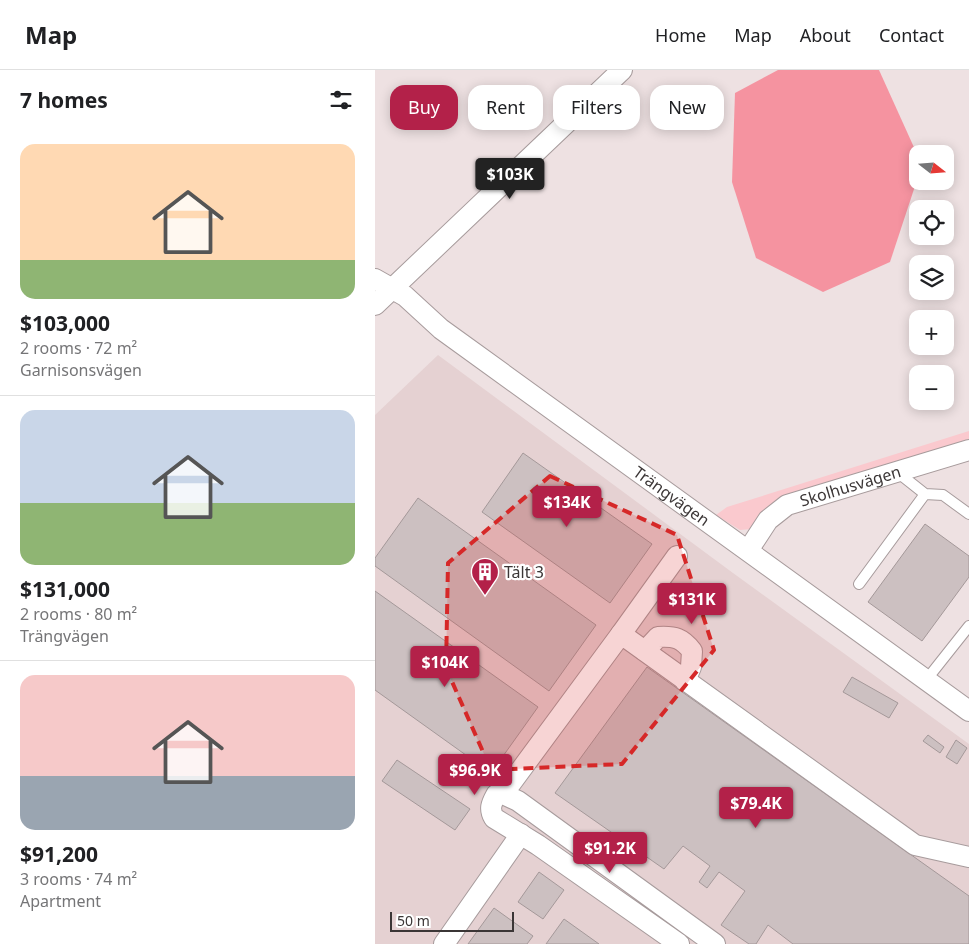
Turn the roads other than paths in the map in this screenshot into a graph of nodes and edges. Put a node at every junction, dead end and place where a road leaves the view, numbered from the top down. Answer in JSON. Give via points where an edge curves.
{"nodes":[{"id":1,"x":621,"y":70,"type":"edge"},
{"id":2,"x":384,"y":283,"type":"edge"},
{"id":3,"x":375,"y":305,"type":"edge"},
{"id":4,"x":969,"y":450,"type":"edge"},
{"id":5,"x":895,"y":471,"type":"junction"},
{"id":6,"x":925,"y":494,"type":"junction"},
{"id":7,"x":969,"y":514,"type":"edge"},
{"id":8,"x":749,"y":550,"type":"junction"},
{"id":9,"x":677,"y":556,"type":"dead end"},
{"id":10,"x":859,"y":584,"type":"dead end"},
{"id":11,"x":969,"y":626,"type":"edge"},
{"id":12,"x":621,"y":634,"type":"junction"},
{"id":13,"x":645,"y":651,"type":"junction"},
{"id":14,"x":927,"y":679,"type":"junction"},
{"id":15,"x":685,"y":681,"type":"junction"},
{"id":16,"x":969,"y":711,"type":"edge"},
{"id":17,"x":503,"y":794,"type":"junction"},
{"id":18,"x":521,"y":834,"type":"junction"},
{"id":19,"x":969,"y":857,"type":"edge"},
{"id":20,"x":444,"y":944,"type":"edge"},
{"id":21,"x":679,"y":944,"type":"edge"},
{"id":22,"x":715,"y":944,"type":"edge"}],
"edges":[{"from":1,"to":2,"type":"street"},
{"from":2,"to":3,"type":"street"},
{"from":2,"to":8,"type":"street","name":"Trängvägen","via":[[441,329]]},
{"from":4,"to":5,"type":"street","name":"Skolhusvägen"},
{"from":5,"to":6,"type":"lane"},
{"from":5,"to":8,"type":"street","name":"Skolhusvägen","via":[[787,505],[768,520]]},
{"from":6,"to":7,"type":"lane","via":[[943,495]]},
{"from":6,"to":10,"type":"lane"},
{"from":8,"to":14,"type":"street","name":"Trängvägen"},
{"from":9,"to":12,"type":"street"},
{"from":11,"to":14,"type":"lane"},
{"from":12,"to":13,"type":"street"},
{"from":12,"to":17,"type":"street"},
{"from":13,"to":15,"type":"street"},
{"from":13,"to":15,"type":"street","via":[[658,637],[673,636],[684,641],[692,651],[691,667]]},
{"from":14,"to":16,"type":"street","name":"Trängvägen"},
{"from":15,"to":19,"type":"street","via":[[915,845]]},
{"from":17,"to":18,"type":"street","via":[[491,802],[494,818]]},
{"from":17,"to":22,"type":"street","via":[[518,801]]},
{"from":18,"to":20,"type":"street"},
{"from":18,"to":21,"type":"street"}]}
